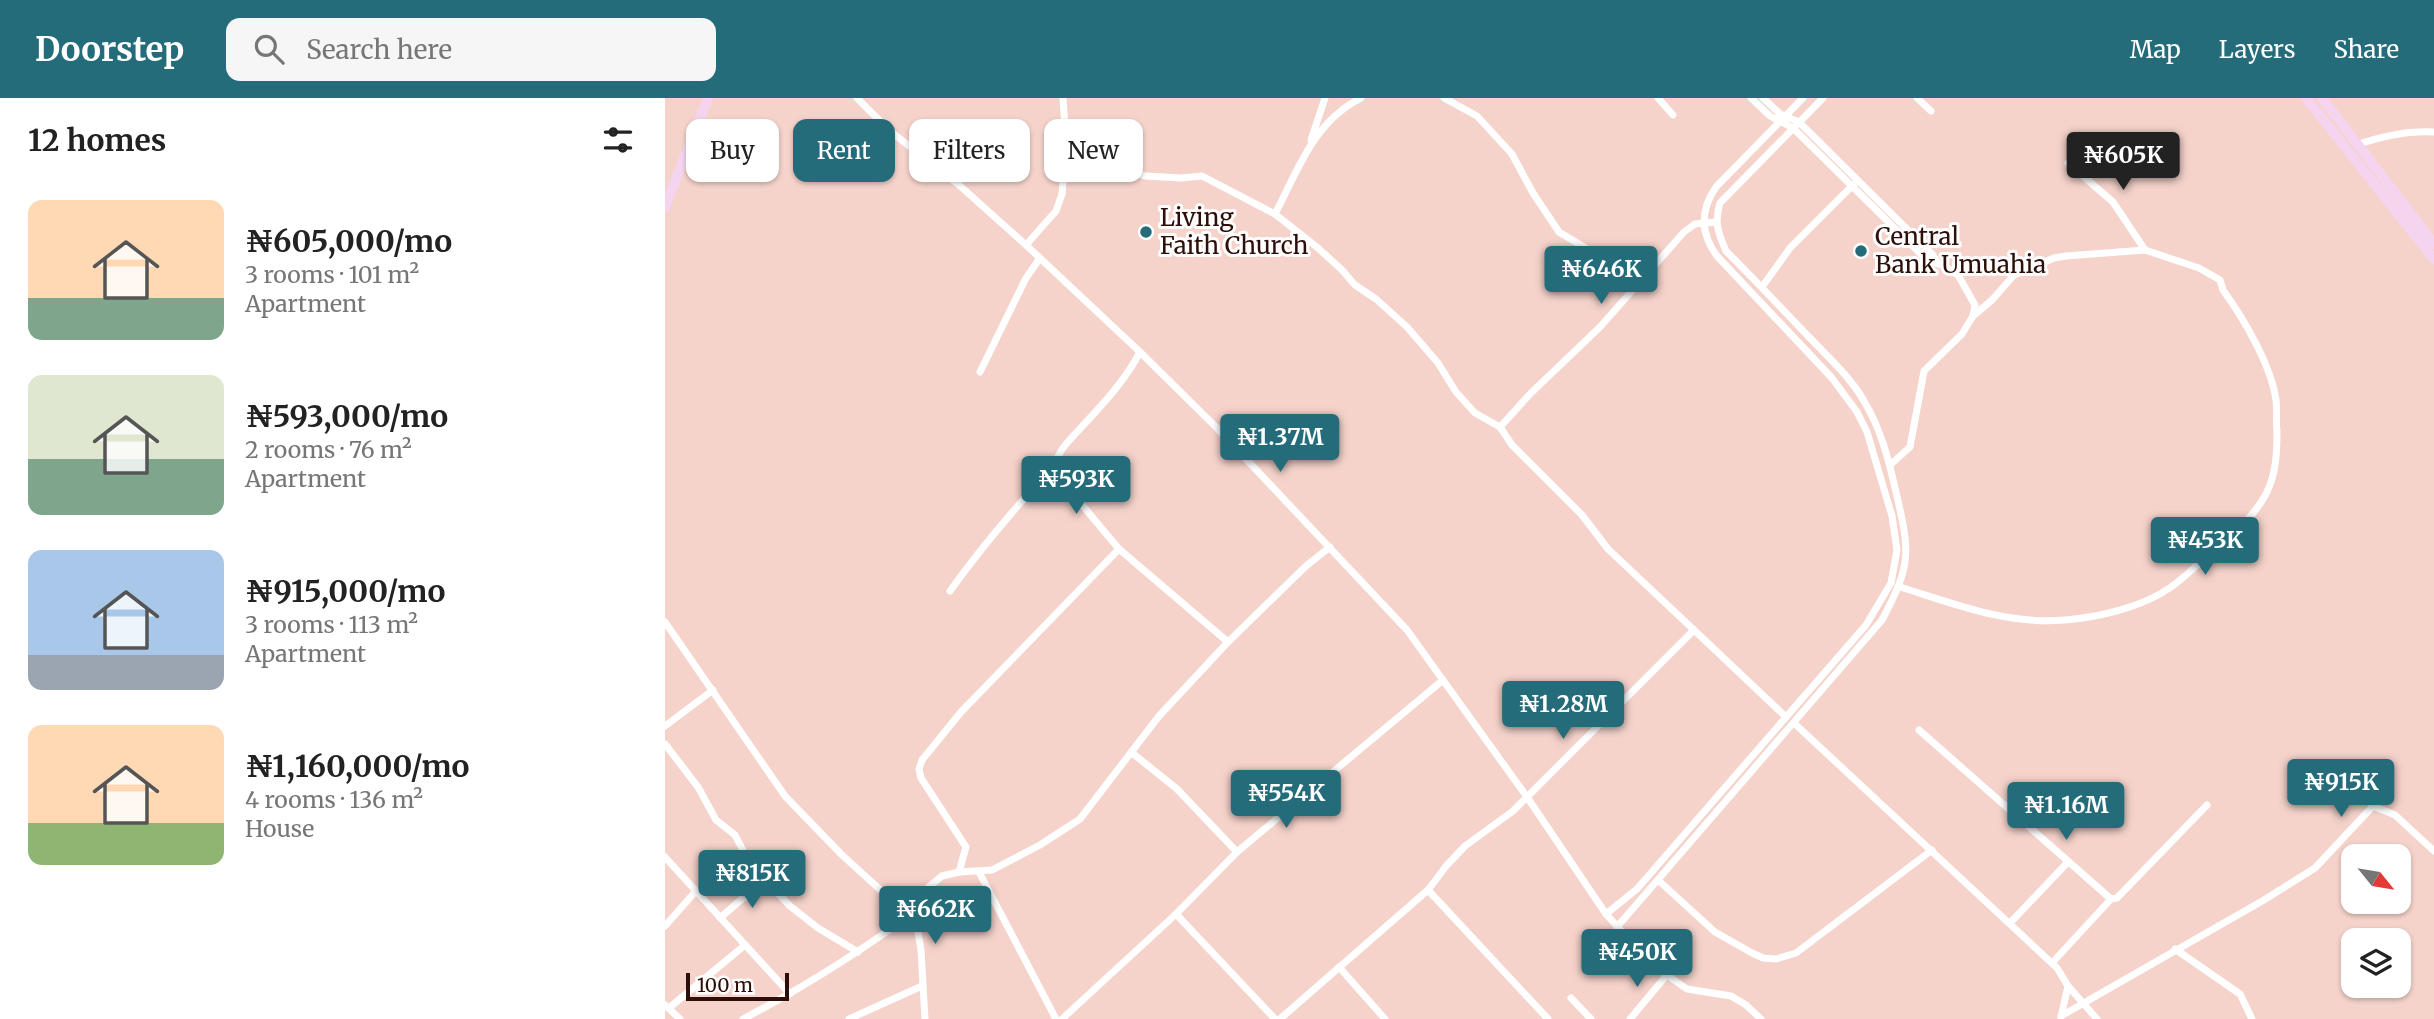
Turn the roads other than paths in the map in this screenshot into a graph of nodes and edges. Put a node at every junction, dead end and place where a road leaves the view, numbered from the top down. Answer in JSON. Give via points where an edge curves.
{"nodes":[{"id":1,"x":708,"y":98,"type":"edge"},
{"id":2,"x":857,"y":98,"type":"edge"},
{"id":3,"x":1063,"y":98,"type":"edge"},
{"id":4,"x":1325,"y":98,"type":"edge"},
{"id":5,"x":1361,"y":98,"type":"edge"},
{"id":6,"x":1444,"y":98,"type":"edge"},
{"id":7,"x":1658,"y":98,"type":"edge"},
{"id":8,"x":1751,"y":98,"type":"edge"},
{"id":9,"x":1763,"y":98,"type":"edge"},
{"id":10,"x":1803,"y":98,"type":"edge"},
{"id":11,"x":1823,"y":98,"type":"edge"},
{"id":12,"x":1917,"y":98,"type":"edge"},
{"id":13,"x":2306,"y":98,"type":"edge"},
{"id":14,"x":2322,"y":98,"type":"edge"},
{"id":15,"x":1931,"y":111,"type":"dead end"},
{"id":16,"x":1673,"y":116,"type":"dead end"},
{"id":17,"x":1065,"y":119,"type":"edge"},
{"id":18,"x":1782,"y":120,"type":"junction"},
{"id":19,"x":1796,"y":125,"type":"junction"},
{"id":20,"x":2434,"y":132,"type":"edge"},
{"id":21,"x":1310,"y":143,"type":"junction"},
{"id":22,"x":2359,"y":144,"type":"junction"},
{"id":23,"x":2069,"y":163,"type":"dead end"},
{"id":24,"x":1143,"y":174,"type":"edge"},
{"id":25,"x":1063,"y":182,"type":"edge"},
{"id":26,"x":1855,"y":183,"type":"junction"},
{"id":27,"x":665,"y":207,"type":"edge"},
{"id":28,"x":1275,"y":214,"type":"junction"},
{"id":29,"x":1716,"y":222,"type":"junction"},
{"id":30,"x":1703,"y":223,"type":"junction"},
{"id":31,"x":1026,"y":244,"type":"junction"},
{"id":32,"x":2434,"y":244,"type":"edge"},
{"id":33,"x":1589,"y":250,"type":"dead end"},
{"id":34,"x":2145,"y":250,"type":"junction"},
{"id":35,"x":1040,"y":258,"type":"junction"},
{"id":36,"x":2434,"y":259,"type":"edge"},
{"id":37,"x":1762,"y":287,"type":"junction"},
{"id":38,"x":1973,"y":316,"type":"junction"},
{"id":39,"x":1140,"y":352,"type":"junction"},
{"id":40,"x":980,"y":372,"type":"dead end"},
{"id":41,"x":1500,"y":427,"type":"junction"},
{"id":42,"x":1890,"y":466,"type":"junction"},
{"id":43,"x":1052,"y":468,"type":"junction"},
{"id":44,"x":1331,"y":547,"type":"junction"},
{"id":45,"x":1119,"y":549,"type":"junction"},
{"id":46,"x":1899,"y":587,"type":"junction"},
{"id":47,"x":950,"y":591,"type":"dead end"},
{"id":48,"x":665,"y":622,"type":"edge"},
{"id":49,"x":1694,"y":631,"type":"junction"},
{"id":50,"x":1228,"y":642,"type":"junction"},
{"id":51,"x":1837,"y":659,"type":"junction"},
{"id":52,"x":1844,"y":665,"type":"junction"},
{"id":53,"x":1443,"y":680,"type":"junction"},
{"id":54,"x":713,"y":691,"type":"junction"},
{"id":55,"x":1786,"y":717,"type":"junction"},
{"id":56,"x":1794,"y":723,"type":"junction"},
{"id":57,"x":665,"y":726,"type":"edge"},
{"id":58,"x":1919,"y":730,"type":"dead end"},
{"id":59,"x":665,"y":744,"type":"edge"},
{"id":60,"x":1131,"y":752,"type":"junction"},
{"id":61,"x":1527,"y":797,"type":"junction"},
{"id":62,"x":2207,"y":805,"type":"dead end"},
{"id":63,"x":1699,"y":818,"type":"junction"},
{"id":64,"x":1706,"y":824,"type":"junction"},
{"id":65,"x":1932,"y":850,"type":"junction"},
{"id":66,"x":1237,"y":852,"type":"junction"},
{"id":67,"x":2434,"y":852,"type":"edge"},
{"id":68,"x":665,"y":857,"type":"edge"},
{"id":69,"x":2068,"y":862,"type":"junction"},
{"id":70,"x":959,"y":872,"type":"junction"},
{"id":71,"x":979,"y":872,"type":"junction"},
{"id":72,"x":1658,"y":880,"type":"junction"},
{"id":73,"x":768,"y":884,"type":"junction"},
{"id":74,"x":1428,"y":890,"type":"junction"},
{"id":75,"x":696,"y":891,"type":"junction"},
{"id":76,"x":2111,"y":899,"type":"junction"},
{"id":77,"x":903,"y":908,"type":"junction"},
{"id":78,"x":1176,"y":914,"type":"junction"},
{"id":79,"x":1606,"y":914,"type":"junction"},
{"id":80,"x":909,"y":916,"type":"junction"},
{"id":81,"x":720,"y":918,"type":"junction"},
{"id":82,"x":2010,"y":923,"type":"junction"},
{"id":83,"x":665,"y":926,"type":"edge"},
{"id":84,"x":1617,"y":927,"type":"junction"},
{"id":85,"x":745,"y":945,"type":"junction"},
{"id":86,"x":2175,"y":949,"type":"junction"},
{"id":87,"x":858,"y":952,"type":"junction"},
{"id":88,"x":2052,"y":963,"type":"junction"},
{"id":89,"x":1339,"y":967,"type":"junction"},
{"id":90,"x":1666,"y":976,"type":"junction"},
{"id":91,"x":922,"y":986,"type":"junction"},
{"id":92,"x":2068,"y":986,"type":"junction"},
{"id":93,"x":790,"y":994,"type":"junction"},
{"id":94,"x":1571,"y":998,"type":"dead end"},
{"id":95,"x":2083,"y":1002,"type":"junction"},
{"id":96,"x":667,"y":1007,"type":"edge"},
{"id":97,"x":2060,"y":1017,"type":"edge"},
{"id":98,"x":680,"y":1019,"type":"edge"},
{"id":99,"x":743,"y":1019,"type":"edge"},
{"id":100,"x":849,"y":1019,"type":"edge"},
{"id":101,"x":925,"y":1019,"type":"edge"},
{"id":102,"x":1056,"y":1019,"type":"edge"},
{"id":103,"x":1062,"y":1019,"type":"edge"},
{"id":104,"x":1277,"y":1019,"type":"edge"},
{"id":105,"x":1385,"y":1019,"type":"edge"},
{"id":106,"x":1548,"y":1019,"type":"edge"},
{"id":107,"x":1591,"y":1019,"type":"edge"},
{"id":108,"x":1630,"y":1019,"type":"edge"},
{"id":109,"x":1761,"y":1019,"type":"edge"},
{"id":110,"x":2097,"y":1019,"type":"edge"},
{"id":111,"x":2252,"y":1019,"type":"edge"}],
"edges":[{"from":1,"to":27,"type":"street"},
{"from":2,"to":31,"type":"street"},
{"from":3,"to":17,"type":"street"},
{"from":4,"to":21,"type":"street"},
{"from":5,"to":21,"type":"street","via":[[1344,106]]},
{"from":6,"to":33,"type":"street","via":[[1477,116],[1512,155],[1559,232]]},
{"from":7,"to":16,"type":"street"},
{"from":8,"to":18,"type":"street"},
{"from":9,"to":18,"type":"street"},
{"from":10,"to":18,"type":"street"},
{"from":11,"to":19,"type":"street"},
{"from":12,"to":15,"type":"street"},
{"from":13,"to":36,"type":"street"},
{"from":14,"to":22,"type":"street"},
{"from":18,"to":19,"type":"street"},
{"from":18,"to":30,"type":"street","via":[[1716,187],[1707,200]]},
{"from":19,"to":26,"type":"street"},
{"from":19,"to":29,"type":"street","via":[[1720,203]]},
{"from":20,"to":22,"type":"street","via":[[2416,131]]},
{"from":21,"to":28,"type":"street"},
{"from":22,"to":32,"type":"street"},
{"from":23,"to":34,"type":"street","via":[[2113,202]]},
{"from":24,"to":28,"type":"street","via":[[1202,176]]},
{"from":25,"to":31,"type":"street","via":[[1056,211]]},
{"from":26,"to":37,"type":"street","via":[[1790,248]]},
{"from":26,"to":38,"type":"street","via":[[1927,260],[1958,275],[1975,305]]},
{"from":28,"to":41,"type":"street","via":[[1407,327],[1439,363],[1455,392],[1475,413]]},
{"from":29,"to":30,"type":"street"},
{"from":29,"to":37,"type":"street","via":[[1727,251]]},
{"from":30,"to":41,"type":"street","via":[[1684,232],[1600,327]]},
{"from":30,"to":51,"type":"street","via":[[1708,244],[1717,256],[1844,392],[1876,459],[1896,532],[1895,569],[1876,611]]},
{"from":31,"to":35,"type":"street"},
{"from":34,"to":38,"type":"street","via":[[2054,258],[2014,275]]},
{"from":34,"to":46,"type":"street","via":[[2213,275],[2250,333],[2276,399],[2277,451],[2265,496],[2226,541],[2170,588],[2098,616],[2063,620],[1991,616]]},
{"from":35,"to":39,"type":"street"},
{"from":35,"to":40,"type":"street"},
{"from":37,"to":42,"type":"street","via":[[1863,399]]},
{"from":38,"to":42,"type":"street","via":[[1962,334],[1924,371],[1910,447]]},
{"from":39,"to":43,"type":"street","via":[[1104,405],[1063,446]]},
{"from":39,"to":44,"type":"street"},
{"from":41,"to":49,"type":"street","via":[[1608,549]]},
{"from":42,"to":46,"type":"street","via":[[1907,552]]},
{"from":43,"to":45,"type":"street"},
{"from":43,"to":47,"type":"street","via":[[1028,491]]},
{"from":44,"to":50,"type":"street"},
{"from":44,"to":53,"type":"street","via":[[1407,630]]},
{"from":45,"to":50,"type":"street"},
{"from":45,"to":70,"type":"street","via":[[961,712],[922,760],[921,778],[966,847]]},
{"from":46,"to":52,"type":"street","via":[[1882,620]]},
{"from":48,"to":54,"type":"street"},
{"from":49,"to":55,"type":"street"},
{"from":49,"to":61,"type":"street"},
{"from":50,"to":60,"type":"street"},
{"from":51,"to":52,"type":"street"},
{"from":51,"to":55,"type":"street"},
{"from":52,"to":56,"type":"street"},
{"from":53,"to":61,"type":"street"},
{"from":53,"to":66,"type":"street"},
{"from":54,"to":57,"type":"street"},
{"from":54,"to":77,"type":"street","via":[[785,796],[841,854]]},
{"from":55,"to":63,"type":"street"},
{"from":56,"to":64,"type":"street"},
{"from":56,"to":65,"type":"street"},
{"from":58,"to":69,"type":"street"},
{"from":59,"to":73,"type":"street","via":[[716,820],[735,835]]},
{"from":60,"to":66,"type":"street","via":[[1177,789]]},
{"from":60,"to":71,"type":"street","via":[[1080,818],[1040,845]]},
{"from":61,"to":74,"type":"street","via":[[1465,846]]},
{"from":61,"to":79,"type":"street"},
{"from":62,"to":76,"type":"street"},
{"from":63,"to":64,"type":"street"},
{"from":63,"to":79,"type":"street","via":[[1637,889]]},
{"from":64,"to":72,"type":"street"},
{"from":65,"to":72,"type":"street","via":[[1796,953],[1776,959],[1763,958],[1715,932]]},
{"from":65,"to":82,"type":"street"},
{"from":66,"to":78,"type":"street"},
{"from":67,"to":86,"type":"street","via":[[2395,815],[2373,806],[2315,868]]},
{"from":68,"to":75,"type":"street"},
{"from":69,"to":76,"type":"street"},
{"from":69,"to":82,"type":"street"},
{"from":70,"to":71,"type":"street"},
{"from":70,"to":77,"type":"street","via":[[942,876]]},
{"from":71,"to":102,"type":"street"},
{"from":72,"to":84,"type":"street"},
{"from":73,"to":81,"type":"street"},
{"from":73,"to":87,"type":"street","via":[[818,928]]},
{"from":74,"to":89,"type":"street"},
{"from":74,"to":106,"type":"street"},
{"from":75,"to":81,"type":"street"},
{"from":75,"to":83,"type":"street"},
{"from":76,"to":88,"type":"street"},
{"from":77,"to":80,"type":"street"},
{"from":78,"to":103,"type":"street"},
{"from":78,"to":104,"type":"street"},
{"from":79,"to":84,"type":"street"},
{"from":80,"to":87,"type":"street"},
{"from":80,"to":91,"type":"street","via":[[918,932]]},
{"from":81,"to":85,"type":"street"},
{"from":82,"to":88,"type":"street"},
{"from":84,"to":90,"type":"street"},
{"from":85,"to":93,"type":"street"},
{"from":85,"to":96,"type":"street"},
{"from":86,"to":95,"type":"street"},
{"from":86,"to":111,"type":"street","via":[[2240,994]]},
{"from":87,"to":93,"type":"street"},
{"from":88,"to":92,"type":"street"},
{"from":89,"to":104,"type":"street"},
{"from":89,"to":105,"type":"street"},
{"from":90,"to":108,"type":"street"},
{"from":90,"to":109,"type":"street","via":[[1686,989],[1731,996]]},
{"from":91,"to":100,"type":"street"},
{"from":91,"to":101,"type":"street"},
{"from":92,"to":95,"type":"street"},
{"from":92,"to":97,"type":"street"},
{"from":93,"to":99,"type":"street"},
{"from":94,"to":107,"type":"street"},
{"from":95,"to":97,"type":"street"},
{"from":95,"to":110,"type":"street"},
{"from":96,"to":98,"type":"street"}]}
